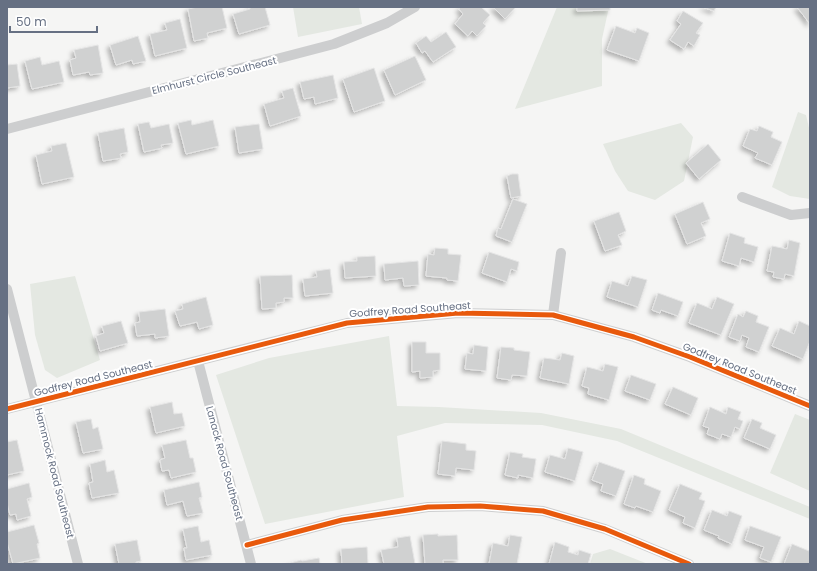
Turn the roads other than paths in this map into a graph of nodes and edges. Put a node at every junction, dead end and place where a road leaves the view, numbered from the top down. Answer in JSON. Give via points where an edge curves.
{"nodes":[{"id":1,"x":415,"y":7,"type":"edge"},
{"id":2,"x":7,"y":129,"type":"edge"},
{"id":3,"x":742,"y":197,"type":"dead end"},
{"id":4,"x":810,"y":213,"type":"edge"},
{"id":5,"x":560,"y":253,"type":"dead end"},
{"id":6,"x":7,"y":289,"type":"edge"},
{"id":7,"x":553,"y":315,"type":"junction"},
{"id":8,"x":198,"y":361,"type":"junction"},
{"id":9,"x":36,"y":401,"type":"junction"},
{"id":10,"x":810,"y":406,"type":"edge"},
{"id":11,"x":7,"y":409,"type":"edge"},
{"id":12,"x":247,"y":545,"type":"junction"},
{"id":13,"x":78,"y":564,"type":"edge"},
{"id":14,"x":251,"y":564,"type":"edge"},
{"id":15,"x":689,"y":564,"type":"edge"}],
"edges":[{"from":1,"to":2,"type":"street","name":"Elmhurst Circle Southeast","via":[[387,23],[334,44]]},
{"from":3,"to":4,"type":"street","via":[[791,215]]},
{"from":5,"to":7,"type":"street"},
{"from":6,"to":9,"type":"street","name":"Hammock Road Southeast"},
{"from":7,"to":8,"type":"street","name":"Godfrey Road Southeast","via":[[458,313],[347,323]]},
{"from":7,"to":10,"type":"street","name":"Godfrey Road Southeast","via":[[634,337]]},
{"from":8,"to":9,"type":"street","name":"Godfrey Road Southeast"},
{"from":8,"to":12,"type":"street","name":"Lanack Road Southeast"},
{"from":9,"to":11,"type":"street","name":"Godfrey Road Southeast"},
{"from":9,"to":13,"type":"street","name":"Hammock Road Southeast"},
{"from":12,"to":14,"type":"street","name":"Lanack Road Southeast"},
{"from":12,"to":15,"type":"street","via":[[342,520],[428,507],[480,506],[543,511],[605,529]]}]}
